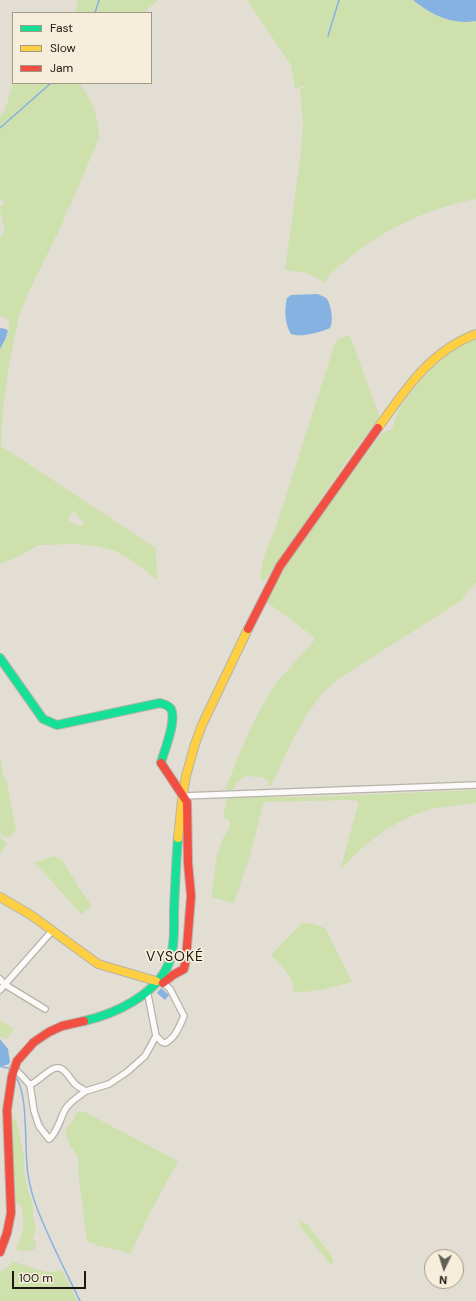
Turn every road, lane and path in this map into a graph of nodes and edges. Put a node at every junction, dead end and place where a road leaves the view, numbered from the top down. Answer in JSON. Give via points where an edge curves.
{"nodes":[{"id":1,"x":476,"y":334,"type":"edge"},
{"id":2,"x":0,"y":658,"type":"edge"},
{"id":3,"x":476,"y":785,"type":"edge"},
{"id":4,"x":183,"y":796,"type":"junction"},
{"id":5,"x":0,"y":897,"type":"edge"},
{"id":6,"x":52,"y":931,"type":"junction"},
{"id":7,"x":2,"y":982,"type":"edge"},
{"id":8,"x":160,"y":982,"type":"junction"},
{"id":9,"x":0,"y":990,"type":"edge"},
{"id":10,"x":147,"y":990,"type":"junction"},
{"id":11,"x":45,"y":1009,"type":"dead end"},
{"id":12,"x":156,"y":1036,"type":"junction"},
{"id":13,"x":12,"y":1068,"type":"junction"},
{"id":14,"x":30,"y":1085,"type":"junction"},
{"id":15,"x":86,"y":1091,"type":"junction"},
{"id":16,"x":0,"y":1252,"type":"edge"}],
"edges":[{"from":1,"to":4,"type":"main road","via":[[454,342],[418,373],[280,566],[264,594],[203,725],[193,752]]},
{"from":2,"to":4,"type":"main road","via":[[43,720],[57,725],[160,703],[168,705],[172,711],[172,721],[161,763]]},
{"from":3,"to":4,"type":"street"},
{"from":4,"to":8,"type":"main road","via":[[178,836],[172,946],[169,962]]},
{"from":4,"to":8,"type":"main road","via":[[187,802],[190,896],[186,959],[184,969]]},
{"from":5,"to":6,"type":"main road"},
{"from":6,"to":7,"type":"street"},
{"from":6,"to":8,"type":"main road","via":[[98,964]]},
{"from":7,"to":9,"type":"street"},
{"from":7,"to":11,"type":"street"},
{"from":8,"to":10,"type":"main road"},
{"from":8,"to":12,"type":"street","via":[[170,989],[184,1016],[169,1042],[162,1042]]},
{"from":10,"to":12,"type":"street"},
{"from":10,"to":13,"type":"main road","via":[[119,1010],[53,1029],[30,1045]]},
{"from":12,"to":15,"type":"street","via":[[145,1056],[127,1072],[109,1084]]},
{"from":13,"to":14,"type":"street"},
{"from":13,"to":16,"type":"main road","via":[[2,1099],[11,1201],[8,1231]]},
{"from":14,"to":15,"type":"street","via":[[52,1069],[58,1068],[65,1070],[74,1083]]},
{"from":14,"to":15,"type":"street","via":[[39,1126],[49,1139],[53,1136],[66,1108]]}]}
